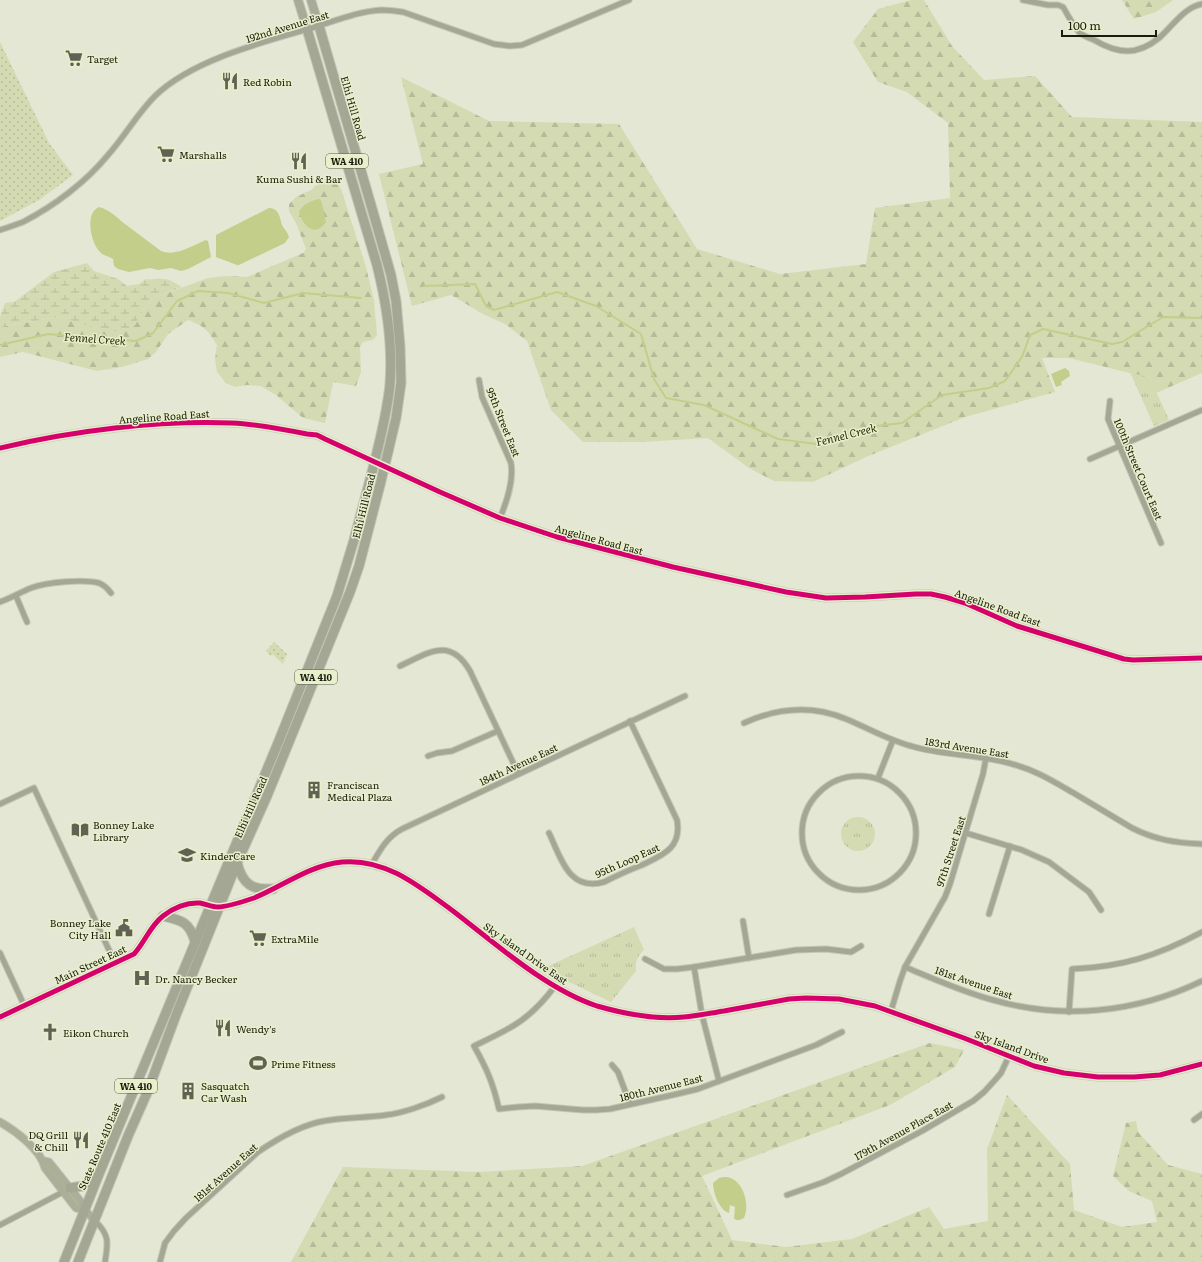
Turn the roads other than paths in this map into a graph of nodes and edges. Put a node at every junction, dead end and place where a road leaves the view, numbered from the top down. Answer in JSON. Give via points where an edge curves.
{"nodes":[{"id":1,"x":298,"y":0,"type":"edge"},
{"id":2,"x":311,"y":0,"type":"edge"},
{"id":3,"x":629,"y":0,"type":"edge"},
{"id":4,"x":1023,"y":0,"type":"edge"},
{"id":5,"x":1202,"y":4,"type":"edge"},
{"id":6,"x":319,"y":26,"type":"junction"},
{"id":7,"x":307,"y":29,"type":"junction"},
{"id":8,"x":0,"y":230,"type":"edge"},
{"id":9,"x":478,"y":380,"type":"dead end"},
{"id":10,"x":1110,"y":401,"type":"dead end"},
{"id":11,"x":1202,"y":410,"type":"edge"},
{"id":12,"x":1119,"y":446,"type":"junction"},
{"id":13,"x":0,"y":448,"type":"edge"},
{"id":14,"x":1090,"y":459,"type":"dead end"},
{"id":15,"x":500,"y":518,"type":"junction"},
{"id":16,"x":1161,"y":543,"type":"dead end"},
{"id":17,"x":111,"y":593,"type":"dead end"},
{"id":18,"x":16,"y":596,"type":"junction"},
{"id":19,"x":0,"y":602,"type":"edge"},
{"id":20,"x":27,"y":622,"type":"dead end"},
{"id":21,"x":1202,"y":658,"type":"edge"},
{"id":22,"x":400,"y":666,"type":"dead end"},
{"id":23,"x":685,"y":696,"type":"dead end"},
{"id":24,"x":630,"y":721,"type":"junction"},
{"id":25,"x":744,"y":723,"type":"dead end"},
{"id":26,"x":498,"y":731,"type":"junction"},
{"id":27,"x":893,"y":740,"type":"junction"},
{"id":28,"x":428,"y":756,"type":"dead end"},
{"id":29,"x":986,"y":758,"type":"junction"},
{"id":30,"x":518,"y":773,"type":"junction"},
{"id":31,"x":878,"y":778,"type":"junction"},
{"id":32,"x":0,"y":804,"type":"edge"},
{"id":33,"x":549,"y":833,"type":"dead end"},
{"id":34,"x":966,"y":833,"type":"junction"},
{"id":35,"x":1202,"y":844,"type":"edge"},
{"id":36,"x":1010,"y":846,"type":"junction"},
{"id":37,"x":237,"y":863,"type":"junction"},
{"id":38,"x":372,"y":864,"type":"junction"},
{"id":39,"x":274,"y":889,"type":"junction"},
{"id":40,"x":210,"y":905,"type":"junction"},
{"id":41,"x":220,"y":907,"type":"junction"},
{"id":42,"x":1101,"y":910,"type":"dead end"},
{"id":43,"x":990,"y":914,"type":"dead end"},
{"id":44,"x":163,"y":916,"type":"junction"},
{"id":45,"x":743,"y":922,"type":"dead end"},
{"id":46,"x":1202,"y":932,"type":"edge"},
{"id":47,"x":196,"y":942,"type":"junction"},
{"id":48,"x":861,"y":946,"type":"dead end"},
{"id":49,"x":0,"y":953,"type":"edge"},
{"id":50,"x":749,"y":958,"type":"junction"},
{"id":51,"x":645,"y":959,"type":"dead end"},
{"id":52,"x":115,"y":963,"type":"junction"},
{"id":53,"x":694,"y":967,"type":"junction"},
{"id":54,"x":905,"y":967,"type":"junction"},
{"id":55,"x":1202,"y":981,"type":"edge"},
{"id":56,"x":555,"y":986,"type":"junction"},
{"id":57,"x":24,"y":1005,"type":"junction"},
{"id":58,"x":891,"y":1011,"type":"junction"},
{"id":59,"x":1069,"y":1012,"type":"junction"},
{"id":60,"x":702,"y":1015,"type":"junction"},
{"id":61,"x":0,"y":1017,"type":"edge"},
{"id":62,"x":842,"y":1032,"type":"dead end"},
{"id":63,"x":1009,"y":1056,"type":"junction"},
{"id":64,"x":1202,"y":1064,"type":"edge"},
{"id":65,"x":612,"y":1065,"type":"dead end"},
{"id":66,"x":719,"y":1081,"type":"junction"},
{"id":67,"x":442,"y":1097,"type":"dead end"},
{"id":68,"x":630,"y":1104,"type":"junction"},
{"id":69,"x":1202,"y":1114,"type":"edge"},
{"id":70,"x":1194,"y":1120,"type":"dead end"},
{"id":71,"x":0,"y":1122,"type":"edge"},
{"id":72,"x":99,"y":1174,"type":"junction"},
{"id":73,"x":66,"y":1190,"type":"junction"},
{"id":74,"x":787,"y":1195,"type":"dead end"},
{"id":75,"x":84,"y":1210,"type":"junction"},
{"id":76,"x":95,"y":1221,"type":"junction"},
{"id":77,"x":0,"y":1225,"type":"edge"},
{"id":78,"x":104,"y":1261,"type":"edge"},
{"id":79,"x":64,"y":1262,"type":"edge"},
{"id":80,"x":78,"y":1262,"type":"edge"},
{"id":81,"x":160,"y":1262,"type":"edge"}],
"edges":[{"from":1,"to":7,"type":"main road","name":"Elhi Hill Road","number":"WA 410"},
{"from":2,"to":6,"type":"main road","name":"Elhi Hill Road","number":"WA 410"},
{"from":3,"to":6,"type":"street","name":"192nd Avenue East","via":[[516,46],[494,44],[403,12],[390,10],[373,11]]},
{"from":4,"to":5,"type":"street","via":[[1063,7],[1080,33],[1102,45],[1126,51],[1137,51],[1148,46],[1179,16]]},
{"from":6,"to":7,"type":"street","name":"192nd Avenue East"},
{"from":6,"to":37,"type":"highway","name":"Elhi Hill Road","number":"WA 410","bridge":true,"via":[[391,275],[399,323],[401,383],[396,418],[359,566],[267,796]]},
{"from":7,"to":8,"type":"street","name":"192nd Avenue East","via":[[244,48],[199,66],[174,80],[141,111],[109,155],[89,175],[60,200],[22,222]]},
{"from":7,"to":40,"type":"highway","name":"Elhi Hill Road","number":"WA 410","bridge":true,"via":[[378,266],[389,321],[390,384],[378,448],[337,596]]},
{"from":9,"to":15,"type":"street","name":"95th Street East","via":[[482,397],[512,469],[505,507]]},
{"from":10,"to":12,"type":"street","name":"100th Street Court East","via":[[1108,419]]},
{"from":11,"to":12,"type":"street"},
{"from":12,"to":14,"type":"street"},
{"from":12,"to":16,"type":"street","name":"100th Street Court East"},
{"from":13,"to":15,"type":"street","name":"Angeline Road East","via":[[106,429],[176,423],[246,424],[317,435]]},
{"from":15,"to":21,"type":"street","name":"Angeline Road East","via":[[557,538],[786,592],[826,598],[931,594],[965,603],[1017,626],[1124,658]]},
{"from":17,"to":18,"type":"street","via":[[99,583],[64,582],[41,585]]},
{"from":18,"to":19,"type":"street"},
{"from":18,"to":20,"type":"street"},
{"from":22,"to":26,"type":"street","via":[[437,650],[448,651],[458,656],[466,664]]},
{"from":23,"to":24,"type":"street","name":"184th Avenue East"},
{"from":24,"to":30,"type":"street","name":"184th Avenue East"},
{"from":24,"to":33,"type":"street","name":"95th Loop East","via":[[677,820],[677,837],[673,846],[664,854],[604,882],[587,884],[576,880],[567,871]]},
{"from":25,"to":27,"type":"street","name":"183rd Avenue East","via":[[778,712],[808,710],[836,715]]},
{"from":26,"to":28,"type":"street","via":[[452,751]]},
{"from":26,"to":30,"type":"street"},
{"from":27,"to":29,"type":"street","name":"183rd Avenue East","via":[[927,750]]},
{"from":27,"to":31,"type":"street"},
{"from":29,"to":34,"type":"street","name":"97th Street East"},
{"from":29,"to":35,"type":"street","name":"183rd Avenue East","via":[[1012,763],[1042,775],[1144,834],[1171,842]]},
{"from":30,"to":38,"type":"street","name":"184th Avenue East","via":[[394,833]]},
{"from":31,"to":31,"type":"street","via":[[850,776],[835,781],[810,803],[803,819],[802,839],[811,864],[826,880],[842,888],[862,891],[885,885],[900,874],[909,862],[916,844],[917,832],[911,808],[902,794]]},
{"from":32,"to":52,"type":"street","via":[[34,788]]},
{"from":34,"to":36,"type":"street"},
{"from":34,"to":54,"type":"street","name":"97th Street East","via":[[950,884]]},
{"from":36,"to":42,"type":"street","via":[[1048,862],[1089,892]]},
{"from":36,"to":43,"type":"street"},
{"from":37,"to":39,"type":"highway","via":[[242,878],[250,886],[262,890]]},
{"from":37,"to":41,"type":"highway","name":"Elhi Hill Road","number":"WA 410"},
{"from":38,"to":39,"type":"street","name":"Sky Island Drive East","via":[[341,862],[323,865]]},
{"from":38,"to":56,"type":"street","name":"Sky Island Drive East","via":[[388,869],[423,889],[523,965]]},
{"from":39,"to":41,"type":"street","name":"Sky Island Drive East","via":[[242,902]]},
{"from":40,"to":41,"type":"street","name":"Main Street East"},
{"from":40,"to":44,"type":"street","name":"Main Street East","via":[[184,905]]},
{"from":40,"to":47,"type":"highway","name":"State Route 410 East","number":"WA 410"},
{"from":41,"to":76,"type":"highway","number":"WA 410"},
{"from":44,"to":47,"type":"highway","via":[[186,924]]},
{"from":44,"to":52,"type":"street","name":"Main Street East","via":[[134,954]]},
{"from":45,"to":50,"type":"street"},
{"from":46,"to":59,"type":"street","via":[[1165,951],[1134,961],[1072,969]]},
{"from":47,"to":72,"type":"highway","name":"State Route 410 East","number":"WA 410"},
{"from":48,"to":50,"type":"street","via":[[851,952],[810,949]]},
{"from":49,"to":57,"type":"street"},
{"from":50,"to":53,"type":"street"},
{"from":51,"to":53,"type":"street","via":[[664,969]]},
{"from":52,"to":57,"type":"street","name":"Main Street East"},
{"from":53,"to":60,"type":"street"},
{"from":54,"to":58,"type":"street","name":"97th Street East"},
{"from":54,"to":59,"type":"street","name":"181st Avenue East","via":[[992,1000],[1034,1009]]},
{"from":55,"to":59,"type":"street","name":"181st Avenue East","via":[[1147,1002],[1108,1010]]},
{"from":56,"to":60,"type":"street","name":"Sky Island Drive East","via":[[576,998],[618,1012],[658,1017]]},
{"from":56,"to":68,"type":"street","name":"180th Avenue East","via":[[540,1005],[520,1022],[474,1046],[489,1074],[499,1109],[535,1106],[596,1110]]},
{"from":57,"to":61,"type":"street","name":"Main Street East"},
{"from":58,"to":60,"type":"street","name":"Sky Island Drive East","via":[[857,1001],[824,997],[789,999]]},
{"from":58,"to":63,"type":"street","name":"Sky Island Drive"},
{"from":60,"to":66,"type":"street"},
{"from":62,"to":66,"type":"street","name":"180th Avenue East"},
{"from":63,"to":64,"type":"street","name":"Sky Island Drive","via":[[1034,1066],[1098,1077],[1160,1075]]},
{"from":63,"to":74,"type":"street","name":"179th Avenue Place East","via":[[1001,1073],[973,1101],[841,1174]]},
{"from":65,"to":68,"type":"street","via":[[618,1072]]},
{"from":66,"to":68,"type":"street","name":"180th Avenue East","via":[[698,1089]]},
{"from":67,"to":81,"type":"street","name":"181st Avenue East","via":[[395,1114],[324,1121],[288,1134],[268,1145],[174,1230],[165,1243]]},
{"from":69,"to":70,"type":"street"},
{"from":71,"to":73,"type":"street","via":[[21,1137],[44,1161],[49,1162]]},
{"from":72,"to":73,"type":"highway","via":[[83,1186]]},
{"from":72,"to":75,"type":"highway","name":"State Route 410 East","number":"WA 410"},
{"from":73,"to":75,"type":"street","via":[[82,1202]]},
{"from":73,"to":77,"type":"street"},
{"from":75,"to":76,"type":"street"},
{"from":75,"to":79,"type":"highway","name":"State Route 410 East","number":"WA 410"},
{"from":76,"to":78,"type":"street","via":[[107,1236]]},
{"from":76,"to":80,"type":"highway","number":"WA 410"}]}
